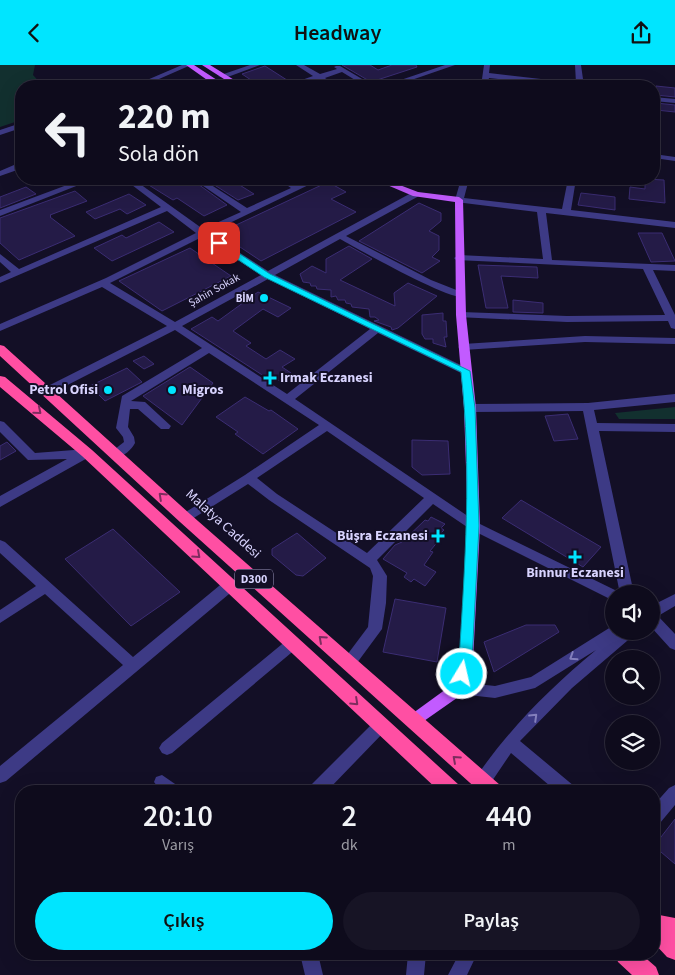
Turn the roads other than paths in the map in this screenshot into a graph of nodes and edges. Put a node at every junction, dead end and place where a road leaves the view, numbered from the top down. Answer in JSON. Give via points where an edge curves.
{"nodes":[{"id":1,"x":189,"y":65,"type":"edge"},
{"id":2,"x":205,"y":65,"type":"edge"},
{"id":3,"x":257,"y":65,"type":"edge"},
{"id":4,"x":299,"y":65,"type":"edge"},
{"id":5,"x":335,"y":65,"type":"edge"},
{"id":6,"x":431,"y":65,"type":"edge"},
{"id":7,"x":452,"y":65,"type":"edge"},
{"id":8,"x":487,"y":65,"type":"edge"},
{"id":9,"x":578,"y":65,"type":"edge"},
{"id":10,"x":438,"y":69,"type":"junction"},
{"id":11,"x":343,"y":70,"type":"junction"},
{"id":12,"x":485,"y":75,"type":"junction"},
{"id":13,"x":222,"y":76,"type":"junction"},
{"id":14,"x":319,"y":77,"type":"junction"},
{"id":15,"x":152,"y":80,"type":"edge"},
{"id":16,"x":214,"y":80,"type":"edge"},
{"id":17,"x":229,"y":80,"type":"edge"},
{"id":18,"x":309,"y":80,"type":"edge"},
{"id":19,"x":324,"y":80,"type":"edge"},
{"id":20,"x":360,"y":80,"type":"edge"},
{"id":21,"x":405,"y":80,"type":"edge"},
{"id":22,"x":485,"y":80,"type":"edge"},
{"id":23,"x":528,"y":80,"type":"edge"},
{"id":24,"x":579,"y":80,"type":"edge"},
{"id":25,"x":660,"y":100,"type":"edge"},
{"id":26,"x":675,"y":101,"type":"edge"},
{"id":27,"x":15,"y":128,"type":"edge"},
{"id":28,"x":0,"y":133,"type":"edge"},
{"id":29,"x":660,"y":157,"type":"edge"},
{"id":30,"x":675,"y":159,"type":"edge"},
{"id":31,"x":15,"y":166,"type":"edge"},
{"id":32,"x":0,"y":174,"type":"edge"},
{"id":33,"x":74,"y":185,"type":"edge"},
{"id":34,"x":136,"y":185,"type":"edge"},
{"id":35,"x":206,"y":185,"type":"edge"},
{"id":36,"x":291,"y":185,"type":"edge"},
{"id":37,"x":303,"y":185,"type":"edge"},
{"id":38,"x":393,"y":185,"type":"edge"},
{"id":39,"x":415,"y":185,"type":"edge"},
{"id":40,"x":463,"y":185,"type":"edge"},
{"id":41,"x":571,"y":185,"type":"edge"},
{"id":42,"x":296,"y":188,"type":"junction"},
{"id":43,"x":416,"y":194,"type":"junction"},
{"id":44,"x":459,"y":200,"type":"junction"},
{"id":45,"x":167,"y":208,"type":"junction"},
{"id":46,"x":540,"y":210,"type":"junction"},
{"id":47,"x":247,"y":211,"type":"junction"},
{"id":48,"x":0,"y":213,"type":"edge"},
{"id":49,"x":566,"y":213,"type":"junction"},
{"id":50,"x":675,"y":225,"type":"edge"},
{"id":51,"x":202,"y":233,"type":"junction"},
{"id":52,"x":340,"y":236,"type":"junction"},
{"id":53,"x":0,"y":257,"type":"edge"},
{"id":54,"x":459,"y":258,"type":"junction"},
{"id":55,"x":548,"y":261,"type":"junction"},
{"id":56,"x":647,"y":267,"type":"junction"},
{"id":57,"x":675,"y":268,"type":"edge"},
{"id":58,"x":18,"y":273,"type":"junction"},
{"id":59,"x":267,"y":275,"type":"junction"},
{"id":60,"x":0,"y":280,"type":"edge"},
{"id":61,"x":103,"y":283,"type":"junction"},
{"id":62,"x":461,"y":295,"type":"junction"},
{"id":63,"x":461,"y":315,"type":"junction"},
{"id":64,"x":567,"y":319,"type":"junction"},
{"id":65,"x":673,"y":322,"type":"edge"},
{"id":66,"x":175,"y":326,"type":"junction"},
{"id":67,"x":0,"y":328,"type":"edge"},
{"id":68,"x":377,"y":329,"type":"junction"},
{"id":69,"x":0,"y":340,"type":"edge"},
{"id":70,"x":570,"y":340,"type":"junction"},
{"id":71,"x":675,"y":341,"type":"edge"},
{"id":72,"x":463,"y":347,"type":"junction"},
{"id":73,"x":209,"y":348,"type":"junction"},
{"id":74,"x":0,"y":349,"type":"edge"},
{"id":75,"x":17,"y":364,"type":"junction"},
{"id":76,"x":465,"y":371,"type":"junction"},
{"id":77,"x":0,"y":380,"type":"edge"},
{"id":78,"x":48,"y":391,"type":"junction"},
{"id":79,"x":675,"y":398,"type":"edge"},
{"id":80,"x":287,"y":400,"type":"junction"},
{"id":81,"x":124,"y":406,"type":"junction"},
{"id":82,"x":588,"y":407,"type":"junction"},
{"id":83,"x":470,"y":408,"type":"junction"},
{"id":84,"x":0,"y":425,"type":"edge"},
{"id":85,"x":327,"y":425,"type":"junction"},
{"id":86,"x":166,"y":426,"type":"dead end"},
{"id":87,"x":593,"y":427,"type":"junction"},
{"id":88,"x":675,"y":428,"type":"edge"},
{"id":89,"x":87,"y":453,"type":"junction"},
{"id":90,"x":116,"y":453,"type":"junction"},
{"id":91,"x":249,"y":478,"type":"junction"},
{"id":92,"x":432,"y":497,"type":"junction"},
{"id":93,"x":0,"y":502,"type":"edge"},
{"id":94,"x":185,"y":518,"type":"junction"},
{"id":95,"x":474,"y":526,"type":"junction"},
{"id":96,"x":0,"y":545,"type":"edge"},
{"id":97,"x":369,"y":560,"type":"junction"},
{"id":98,"x":230,"y":585,"type":"junction"},
{"id":99,"x":625,"y":585,"type":"edge"},
{"id":100,"x":46,"y":586,"type":"junction"},
{"id":101,"x":605,"y":592,"type":"edge"},
{"id":102,"x":675,"y":599,"type":"edge"},
{"id":103,"x":660,"y":608,"type":"edge"},
{"id":104,"x":0,"y":617,"type":"edge"},
{"id":105,"x":660,"y":628,"type":"edge"},
{"id":106,"x":605,"y":637,"type":"edge"},
{"id":107,"x":618,"y":640,"type":"edge"},
{"id":108,"x":292,"y":643,"type":"junction"},
{"id":109,"x":675,"y":645,"type":"edge"},
{"id":110,"x":349,"y":663,"type":"junction"},
{"id":111,"x":134,"y":665,"type":"junction"},
{"id":112,"x":458,"y":688,"type":"junction"},
{"id":113,"x":414,"y":721,"type":"junction"},
{"id":114,"x":380,"y":725,"type":"junction"},
{"id":115,"x":510,"y":741,"type":"junction"},
{"id":116,"x":167,"y":748,"type":"dead end"},
{"id":117,"x":0,"y":776,"type":"edge"},
{"id":118,"x":322,"y":785,"type":"edge"},
{"id":119,"x":437,"y":785,"type":"edge"},
{"id":120,"x":485,"y":785,"type":"edge"},
{"id":121,"x":488,"y":785,"type":"edge"},
{"id":122,"x":561,"y":785,"type":"edge"},
{"id":123,"x":675,"y":793,"type":"edge"},
{"id":124,"x":660,"y":810,"type":"edge"},
{"id":125,"x":660,"y":924,"type":"edge"},
{"id":126,"x":675,"y":928,"type":"edge"},
{"id":127,"x":660,"y":935,"type":"edge"},
{"id":128,"x":675,"y":949,"type":"edge"},
{"id":129,"x":310,"y":960,"type":"edge"},
{"id":130,"x":416,"y":960,"type":"edge"},
{"id":131,"x":465,"y":960,"type":"edge"},
{"id":132,"x":632,"y":960,"type":"edge"},
{"id":133,"x":314,"y":975,"type":"edge"},
{"id":134,"x":415,"y":975,"type":"edge"},
{"id":135,"x":457,"y":975,"type":"edge"},
{"id":136,"x":648,"y":975,"type":"edge"}],
"edges":[{"from":1,"to":15,"type":"street"},
{"from":1,"to":16,"type":"main road"},
{"from":2,"to":13,"type":"main road"},
{"from":3,"to":13,"type":"street"},
{"from":4,"to":14,"type":"street"},
{"from":5,"to":11,"type":"street"},
{"from":6,"to":10,"type":"street"},
{"from":7,"to":10,"type":"street"},
{"from":8,"to":12,"type":"street"},
{"from":9,"to":24,"type":"street"},
{"from":10,"to":21,"type":"street"},
{"from":11,"to":14,"type":"street"},
{"from":11,"to":20,"type":"street"},
{"from":12,"to":22,"type":"street"},
{"from":12,"to":23,"type":"street"},
{"from":13,"to":17,"type":"main road"},
{"from":14,"to":18,"type":"street"},
{"from":14,"to":19,"type":"street"},
{"from":25,"to":26,"type":"street"},
{"from":27,"to":28,"type":"street"},
{"from":29,"to":30,"type":"street"},
{"from":31,"to":32,"type":"street"},
{"from":33,"to":48,"type":"street"},
{"from":34,"to":45,"type":"street"},
{"from":35,"to":47,"type":"street"},
{"from":36,"to":42,"type":"street"},
{"from":37,"to":42,"type":"street"},
{"from":38,"to":43,"type":"main road"},
{"from":39,"to":44,"type":"main road"},
{"from":40,"to":44,"type":"street"},
{"from":41,"to":49,"type":"street"},
{"from":42,"to":47,"type":"street"},
{"from":43,"to":44,"type":"main road"},
{"from":43,"to":52,"type":"street","name":"Şahin Sokak"},
{"from":44,"to":46,"type":"street"},
{"from":44,"to":54,"type":"main road"},
{"from":45,"to":51,"type":"street"},
{"from":45,"to":58,"type":"street"},
{"from":46,"to":49,"type":"street"},
{"from":46,"to":55,"type":"street"},
{"from":47,"to":51,"type":"street"},
{"from":49,"to":50,"type":"street"},
{"from":51,"to":59,"type":"street"},
{"from":51,"to":61,"type":"street"},
{"from":52,"to":59,"type":"street","name":"Şahin Sokak"},
{"from":52,"to":62,"type":"street"},
{"from":53,"to":58,"type":"street"},
{"from":54,"to":55,"type":"street"},
{"from":54,"to":62,"type":"main road"},
{"from":55,"to":56,"type":"street"},
{"from":56,"to":57,"type":"street"},
{"from":56,"to":65,"type":"street"},
{"from":58,"to":60,"type":"street"},
{"from":59,"to":66,"type":"street","name":"Şahin Sokak"},
{"from":59,"to":68,"type":"street"},
{"from":61,"to":66,"type":"street"},
{"from":61,"to":67,"type":"street"},
{"from":62,"to":63,"type":"main road"},
{"from":63,"to":64,"type":"street"},
{"from":63,"to":72,"type":"main road"},
{"from":64,"to":65,"type":"street"},
{"from":64,"to":70,"type":"street"},
{"from":66,"to":73,"type":"street"},
{"from":66,"to":78,"type":"street","name":"Şahin Sokak"},
{"from":68,"to":76,"type":"street"},
{"from":68,"to":80,"type":"street"},
{"from":69,"to":75,"type":"highway","number":"D300"},
{"from":70,"to":71,"type":"street"},
{"from":70,"to":72,"type":"street"},
{"from":72,"to":76,"type":"main road"},
{"from":73,"to":80,"type":"street"},
{"from":73,"to":81,"type":"street","via":[[126,399]]},
{"from":74,"to":75,"type":"highway"},
{"from":75,"to":78,"type":"highway","name":"Malatya Caddesi","number":"D300"},
{"from":76,"to":83,"type":"main road"},
{"from":77,"to":89,"type":"highway","number":"D300","one_way":true},
{"from":78,"to":90,"type":"highway","name":"Malatya Caddesi","number":"D300"},
{"from":79,"to":82,"type":"street"},
{"from":80,"to":85,"type":"street"},
{"from":81,"to":86,"type":"street","via":[[141,405]]},
{"from":81,"to":90,"type":"street","via":[[122,428],[130,443]]},
{"from":82,"to":83,"type":"street"},
{"from":82,"to":87,"type":"street"},
{"from":83,"to":95,"type":"main road"},
{"from":84,"to":89,"type":"street","via":[[32,457]]},
{"from":85,"to":91,"type":"street"},
{"from":85,"to":92,"type":"street"},
{"from":87,"to":88,"type":"street"},
{"from":87,"to":99,"type":"street"},
{"from":89,"to":93,"type":"street"},
{"from":89,"to":98,"type":"highway","number":"D300","one_way":true},
{"from":94,"to":90,"type":"highway","name":"Malatya Caddesi","number":"D300","one_way":true},
{"from":91,"to":94,"type":"street"},
{"from":91,"to":97,"type":"street"},
{"from":92,"to":95,"type":"street"},
{"from":92,"to":97,"type":"street"},
{"from":110,"to":94,"type":"highway","name":"Malatya Caddesi","number":"D300","one_way":true},
{"from":95,"to":101,"type":"street"},
{"from":95,"to":112,"type":"main road","via":[[466,661]]},
{"from":96,"to":100,"type":"street"},
{"from":97,"to":110,"type":"street","via":[[376,565],[380,576],[375,629]]},
{"from":98,"to":108,"type":"highway","number":"D300"},
{"from":98,"to":111,"type":"street"},
{"from":100,"to":104,"type":"street"},
{"from":100,"to":111,"type":"street"},
{"from":102,"to":103,"type":"street"},
{"from":105,"to":109,"type":"street"},
{"from":106,"to":112,"type":"street","one_way":true,"via":[[535,682],[495,692]]},
{"from":115,"to":107,"type":"street","one_way":true},
{"from":108,"to":114,"type":"highway","number":"D300","one_way":true},
{"from":108,"to":116,"type":"street"},
{"from":110,"to":113,"type":"highway","name":"Malatya Caddesi","number":"D300"},
{"from":111,"to":117,"type":"street"},
{"from":112,"to":113,"type":"main road"},
{"from":120,"to":113,"type":"highway","name":"Malatya Caddesi","number":"D300","one_way":true},
{"from":114,"to":118,"type":"street"},
{"from":114,"to":119,"type":"highway","number":"D300"},
{"from":115,"to":121,"type":"street"},
{"from":115,"to":122,"type":"street"},
{"from":123,"to":124,"type":"street"},
{"from":125,"to":126,"type":"highway"},
{"from":127,"to":128,"type":"highway"},
{"from":129,"to":133,"type":"street"},
{"from":130,"to":134,"type":"street"},
{"from":131,"to":135,"type":"street"},
{"from":132,"to":136,"type":"highway"}]}
